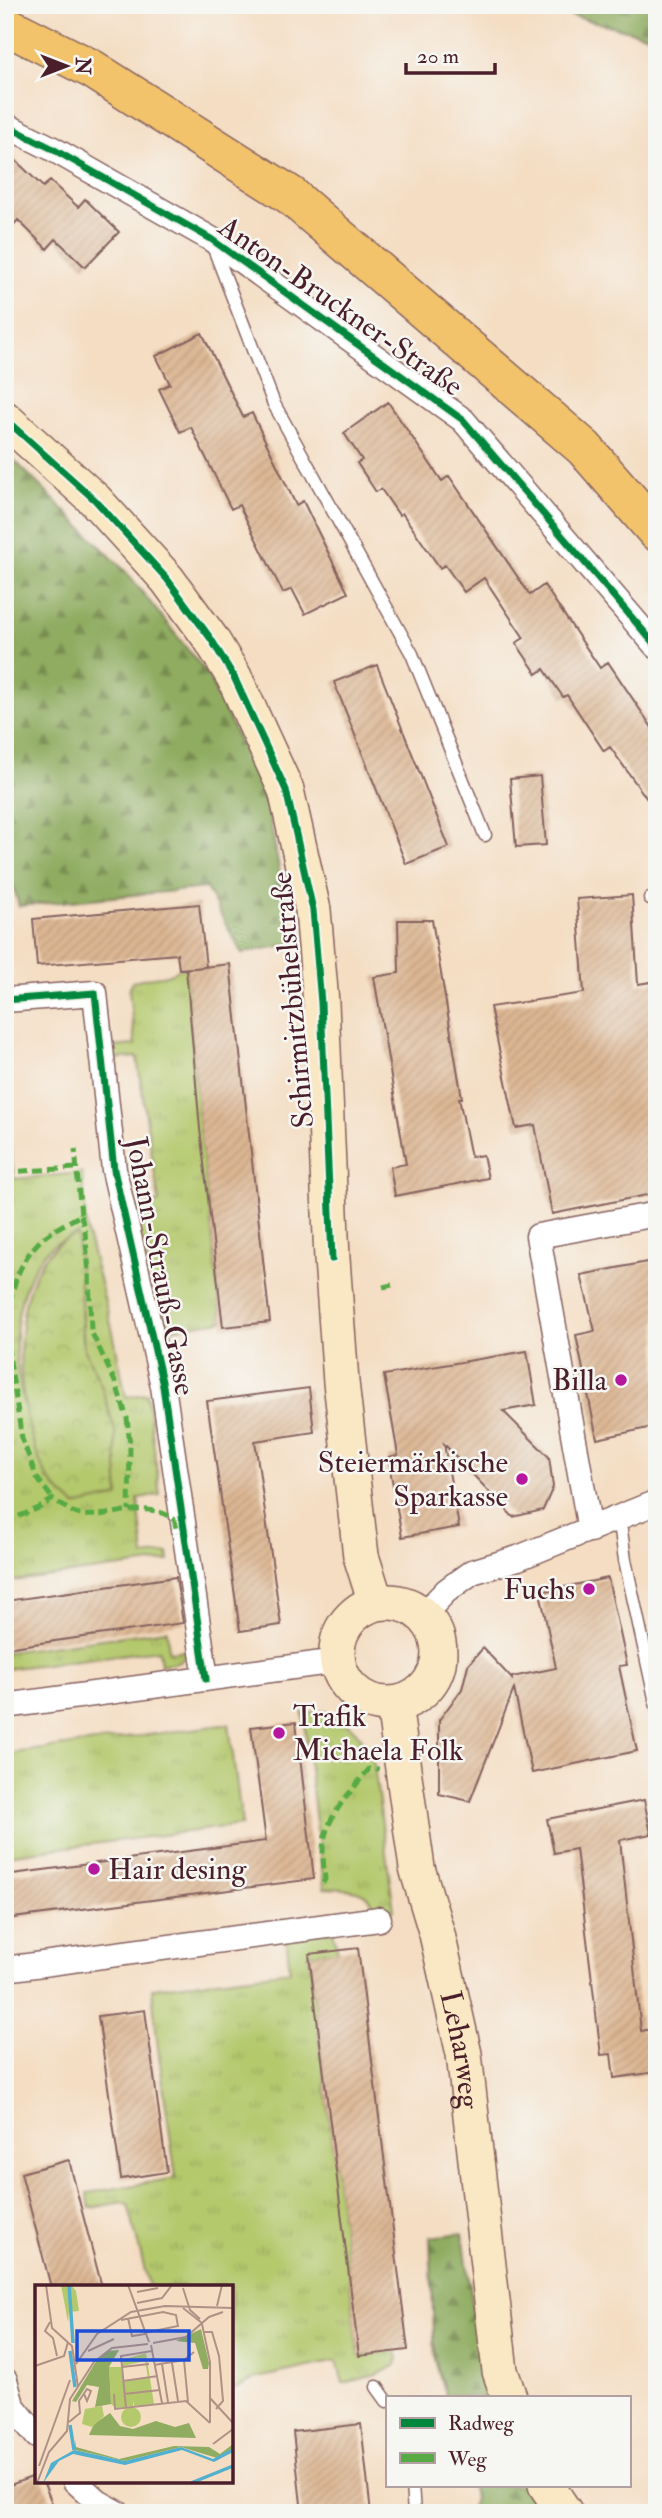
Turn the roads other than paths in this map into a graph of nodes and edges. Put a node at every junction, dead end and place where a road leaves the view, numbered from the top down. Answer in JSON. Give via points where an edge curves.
{"nodes":[{"id":1,"x":5,"y":25,"type":"edge"},
{"id":2,"x":5,"y":125,"type":"edge"},
{"id":3,"x":211,"y":239,"type":"junction"},
{"id":4,"x":5,"y":419,"type":"edge"},
{"id":5,"x":657,"y":532,"type":"edge"},
{"id":6,"x":657,"y":647,"type":"edge"},
{"id":7,"x":485,"y":835,"type":"dead end"},
{"id":8,"x":5,"y":1000,"type":"edge"},
{"id":9,"x":657,"y":1214,"type":"edge"},
{"id":10,"x":657,"y":1502,"type":"edge"},
{"id":11,"x":619,"y":1516,"type":"junction"},
{"id":12,"x":590,"y":1530,"type":"junction"},
{"id":13,"x":376,"y":1603,"type":"junction"},
{"id":14,"x":423,"y":1615,"type":"junction"},
{"id":15,"x":337,"y":1661,"type":"junction"},
{"id":16,"x":206,"y":1679,"type":"junction"},
{"id":17,"x":394,"y":1704,"type":"junction"},
{"id":18,"x":5,"y":1706,"type":"edge"},
{"id":19,"x":657,"y":1707,"type":"edge"},
{"id":20,"x":379,"y":1919,"type":"dead end"},
{"id":21,"x":5,"y":1969,"type":"edge"},
{"id":22,"x":5,"y":2380,"type":"edge"},
{"id":23,"x":377,"y":2387,"type":"dead end"},
{"id":24,"x":509,"y":2396,"type":"edge"},
{"id":25,"x":386,"y":2400,"type":"edge"},
{"id":26,"x":8,"y":2406,"type":"edge"},
{"id":27,"x":35,"y":2434,"type":"edge"},
{"id":28,"x":77,"y":2483,"type":"edge"},
{"id":29,"x":412,"y":2486,"type":"edge"},
{"id":30,"x":547,"y":2486,"type":"edge"},
{"id":31,"x":118,"y":2513,"type":"edge"},
{"id":32,"x":414,"y":2513,"type":"edge"},
{"id":33,"x":565,"y":2513,"type":"edge"}],
"edges":[{"from":1,"to":5,"type":"main road","via":[[92,69],[290,195],[584,448]]},
{"from":2,"to":3,"type":"street","name":"Anton-Bruckner-Straße"},
{"from":3,"to":6,"type":"street","name":"Anton-Bruckner-Straße","via":[[463,420]]},
{"from":3,"to":7,"type":"lane","name":"Anton-Bruckner-Straße","via":[[274,404],[412,654]]},
{"from":4,"to":13,"type":"main road","name":"Schirmitzbühelstraße","via":[[95,500],[167,579],[234,677],[286,790],[313,911],[341,1381],[361,1556]]},
{"from":8,"to":16,"type":"street","name":"Johann-Strauß-Gasse","via":[[95,993],[114,1170],[163,1386]]},
{"from":9,"to":12,"type":"street","via":[[538,1236]]},
{"from":10,"to":11,"type":"street"},
{"from":11,"to":12,"type":"street"},
{"from":11,"to":19,"type":"lane"},
{"from":12,"to":14,"type":"street","via":[[472,1572]]},
{"from":13,"to":14,"type":"main road","via":[[401,1604]]},
{"from":13,"to":15,"type":"main road","via":[[350,1618],[341,1631]]},
{"from":14,"to":17,"type":"main road","via":[[438,1644],[434,1677],[410,1700]]},
{"from":15,"to":16,"type":"street"},
{"from":15,"to":17,"type":"main road","via":[[342,1676],[363,1699]]},
{"from":16,"to":18,"type":"street"},
{"from":17,"to":24,"type":"main road","name":"Leharweg","via":[[417,1868],[464,2054],[499,2358]]},
{"from":20,"to":21,"type":"street"},
{"from":22,"to":26,"type":"street"},
{"from":23,"to":25,"type":"lane"},
{"from":26,"to":27,"type":"street"},
{"from":28,"to":31,"type":"street"},
{"from":29,"to":32,"type":"lane"},
{"from":30,"to":33,"type":"main road"}]}
